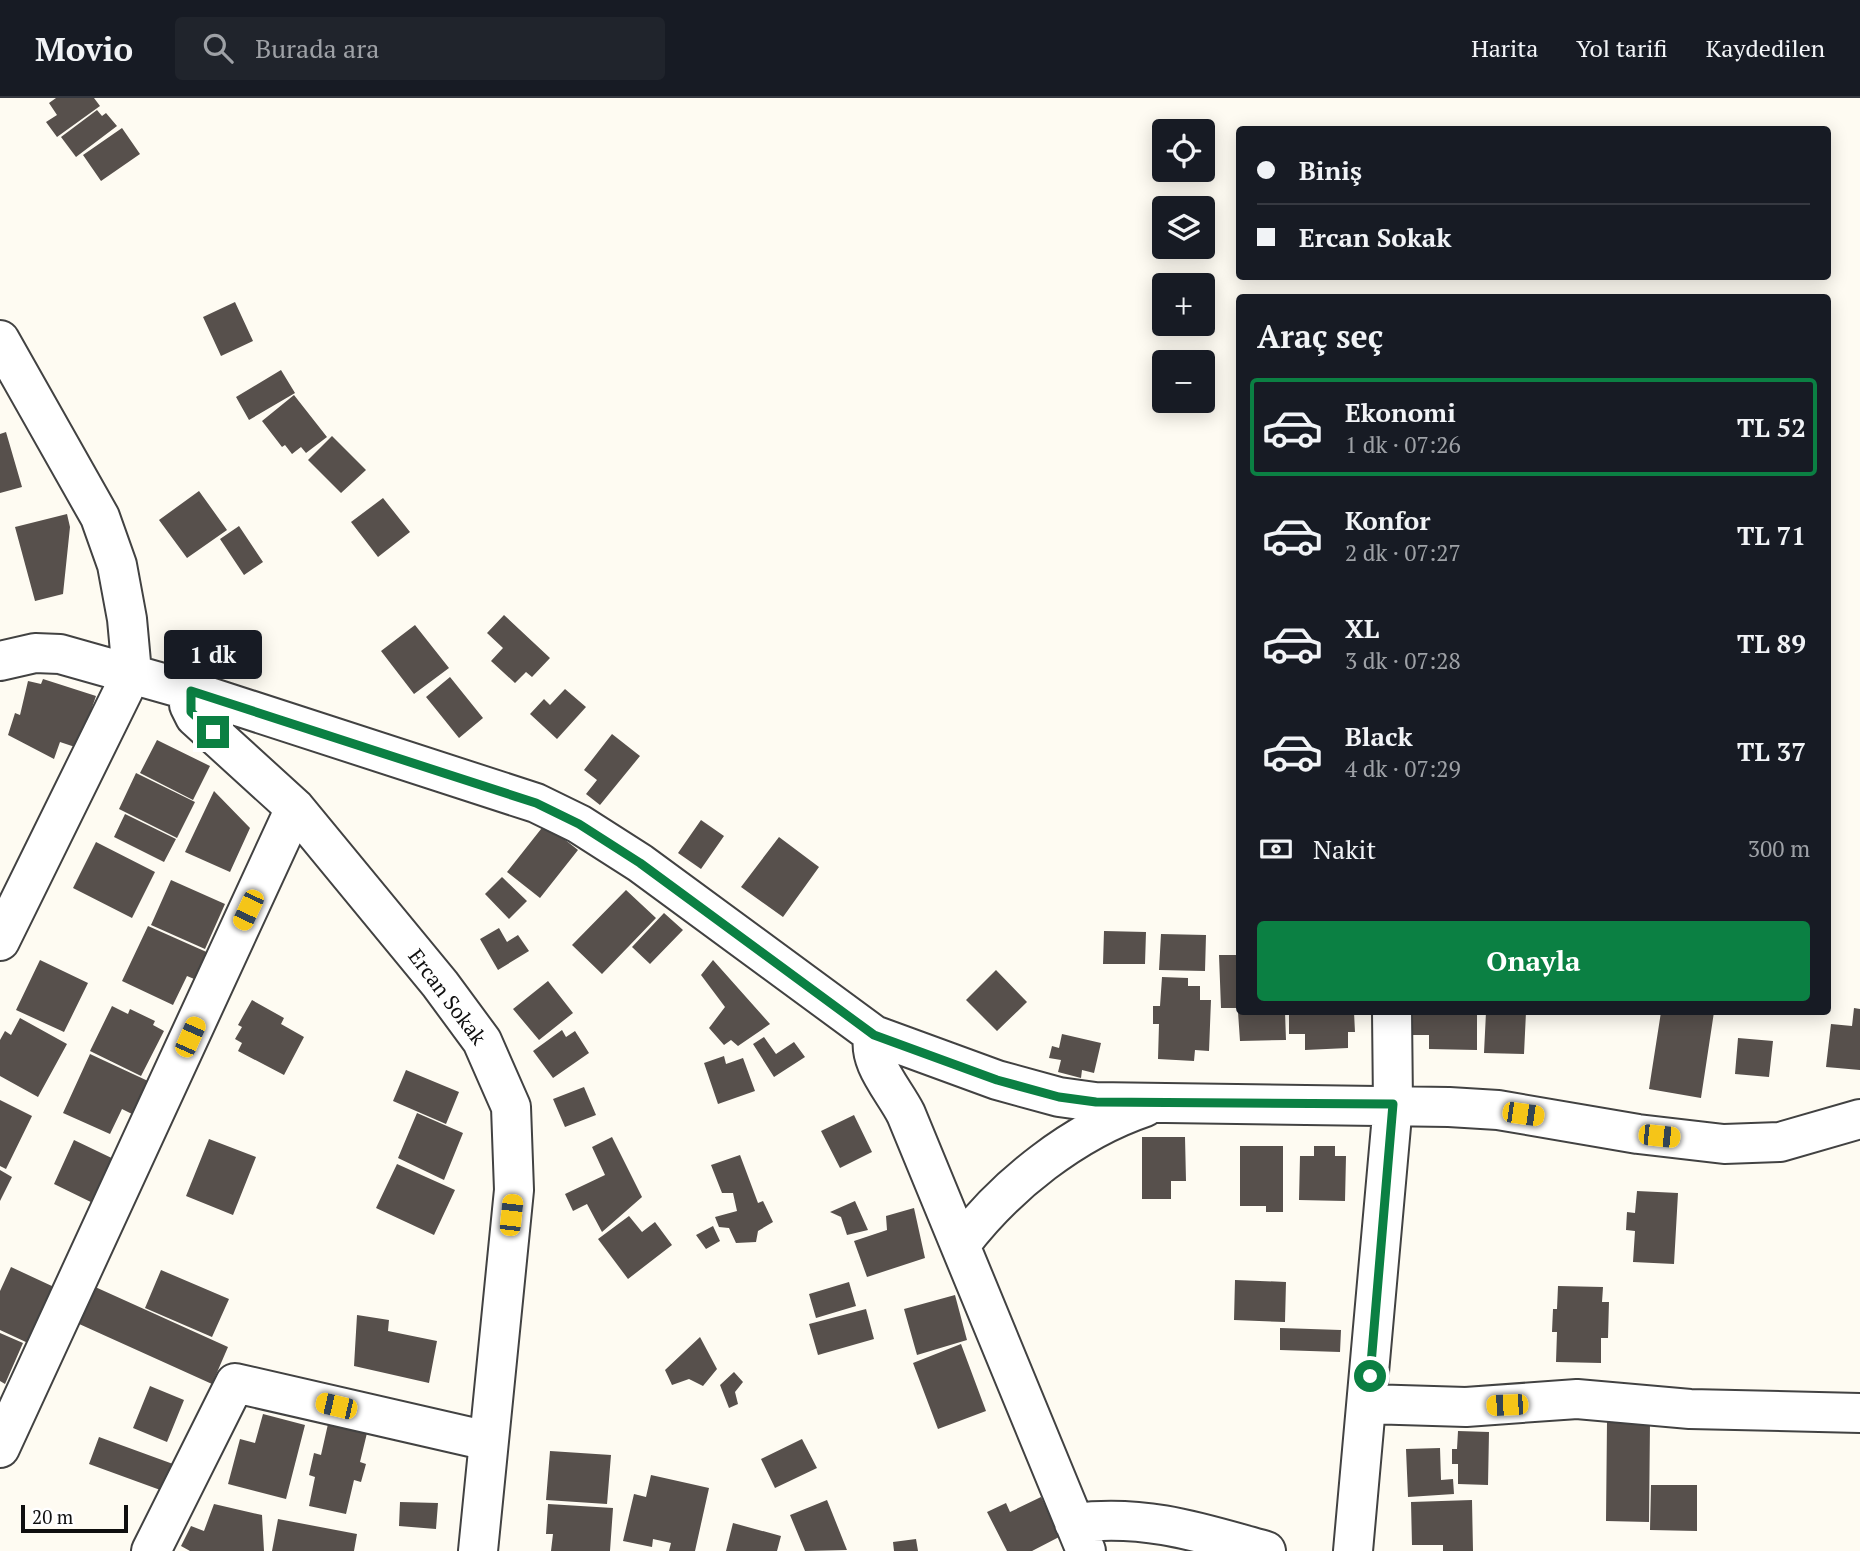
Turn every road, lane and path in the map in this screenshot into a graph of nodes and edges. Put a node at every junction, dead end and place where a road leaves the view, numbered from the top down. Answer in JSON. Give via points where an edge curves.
{"nodes":[{"id":1,"x":0,"y":340,"type":"edge"},
{"id":2,"x":0,"y":661,"type":"edge"},
{"id":3,"x":132,"y":673,"type":"junction"},
{"id":4,"x":191,"y":691,"type":"junction"},
{"id":5,"x":295,"y":808,"type":"junction"},
{"id":6,"x":0,"y":941,"type":"edge"},
{"id":7,"x":1392,"y":1015,"type":"edge"},
{"id":8,"x":874,"y":1035,"type":"junction"},
{"id":9,"x":1160,"y":1102,"type":"junction"},
{"id":10,"x":1393,"y":1104,"type":"junction"},
{"id":11,"x":1860,"y":1119,"type":"edge"},
{"id":12,"x":961,"y":1244,"type":"junction"},
{"id":13,"x":1367,"y":1404,"type":"junction"},
{"id":14,"x":1860,"y":1413,"type":"edge"},
{"id":15,"x":488,"y":1441,"type":"junction"},
{"id":16,"x":0,"y":1448,"type":"edge"},
{"id":17,"x":1080,"y":1537,"type":"edge"},
{"id":18,"x":151,"y":1551,"type":"edge"},
{"id":19,"x":478,"y":1551,"type":"edge"},
{"id":20,"x":1266,"y":1551,"type":"edge"},
{"id":21,"x":1353,"y":1551,"type":"edge"}],
"edges":[{"from":1,"to":3,"type":"street","via":[[110,540],[127,619]]},
{"from":2,"to":3,"type":"street","via":[[47,652]]},
{"from":3,"to":4,"type":"street"},
{"from":3,"to":6,"type":"street"},
{"from":4,"to":5,"type":"street","name":"Ercan Sokak","via":[[189,705],[195,717]]},
{"from":4,"to":8,"type":"street","via":[[492,786],[579,824],[640,863]]},
{"from":5,"to":15,"type":"street","name":"Ercan Sokak","via":[[469,1022],[493,1062],[508,1100],[514,1182]]},
{"from":5,"to":16,"type":"street"},
{"from":7,"to":10,"type":"street"},
{"from":8,"to":9,"type":"street","via":[[957,1068],[1059,1097]]},
{"from":8,"to":12,"type":"street","via":[[873,1059],[906,1114]]},
{"from":9,"to":10,"type":"street"},
{"from":9,"to":12,"type":"street","via":[[1117,1118],[1065,1148],[998,1203]]},
{"from":10,"to":11,"type":"street","via":[[1498,1110],[1724,1144],[1780,1142]]},
{"from":10,"to":13,"type":"street"},
{"from":12,"to":17,"type":"street"},
{"from":13,"to":14,"type":"street","via":[[1466,1407],[1577,1399],[1690,1409]]},
{"from":13,"to":21,"type":"street"},
{"from":15,"to":18,"type":"street","via":[[235,1383]]},
{"from":15,"to":19,"type":"street","name":"Ercan Sokak"},
{"from":17,"to":20,"type":"street","via":[[1121,1519],[1169,1524]]}]}
